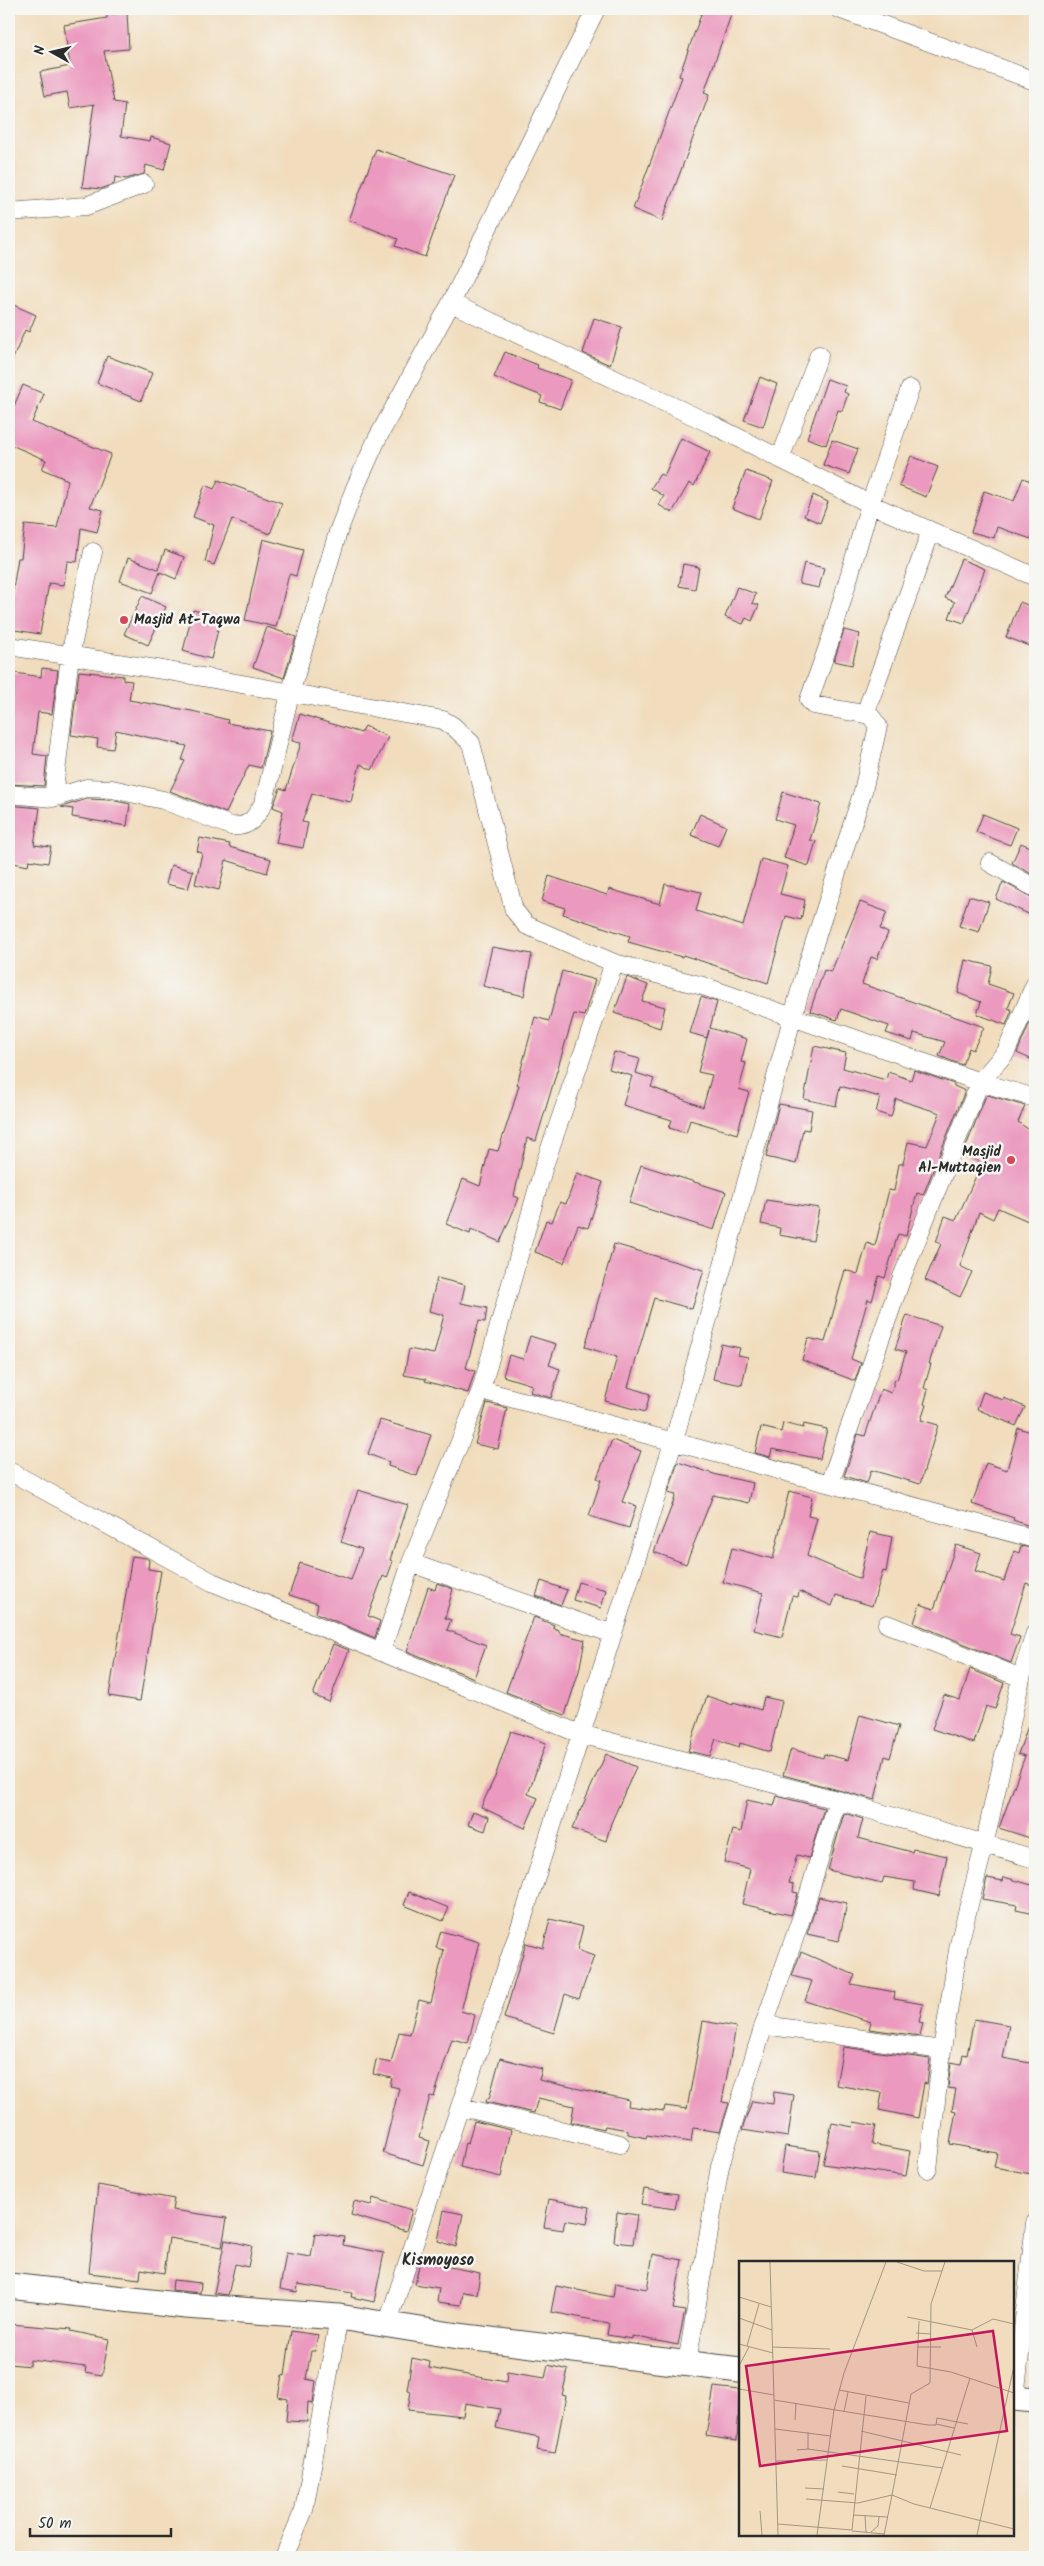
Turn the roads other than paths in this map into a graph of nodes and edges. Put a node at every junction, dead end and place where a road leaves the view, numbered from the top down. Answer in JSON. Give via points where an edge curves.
{"nodes":[{"id":1,"x":596,"y":9,"type":"edge"},
{"id":2,"x":839,"y":9,"type":"edge"},
{"id":3,"x":1035,"y":81,"type":"edge"},
{"id":4,"x":144,"y":184,"type":"dead end"},
{"id":5,"x":9,"y":212,"type":"edge"},
{"id":6,"x":451,"y":303,"type":"junction"},
{"id":7,"x":818,"y":355,"type":"dead end"},
{"id":8,"x":910,"y":389,"type":"dead end"},
{"id":9,"x":780,"y":459,"type":"junction"},
{"id":10,"x":870,"y":504,"type":"junction"},
{"id":11,"x":931,"y":531,"type":"junction"},
{"id":12,"x":92,"y":552,"type":"dead end"},
{"id":13,"x":1035,"y":577,"type":"edge"},
{"id":14,"x":9,"y":646,"type":"edge"},
{"id":15,"x":70,"y":656,"type":"junction"},
{"id":16,"x":290,"y":694,"type":"junction"},
{"id":17,"x":865,"y":714,"type":"junction"},
{"id":18,"x":9,"y":794,"type":"edge"},
{"id":19,"x":53,"y":798,"type":"junction"},
{"id":20,"x":990,"y":863,"type":"dead end"},
{"id":21,"x":1035,"y":888,"type":"edge"},
{"id":22,"x":614,"y":963,"type":"junction"},
{"id":23,"x":1035,"y":984,"type":"edge"},
{"id":24,"x":793,"y":1015,"type":"junction"},
{"id":25,"x":980,"y":1082,"type":"junction"},
{"id":26,"x":1035,"y":1098,"type":"edge"},
{"id":27,"x":481,"y":1390,"type":"junction"},
{"id":28,"x":674,"y":1440,"type":"junction"},
{"id":29,"x":9,"y":1471,"type":"edge"},
{"id":30,"x":830,"y":1483,"type":"junction"},
{"id":31,"x":1035,"y":1539,"type":"edge"},
{"id":32,"x":411,"y":1563,"type":"junction"},
{"id":33,"x":887,"y":1624,"type":"dead end"},
{"id":34,"x":1035,"y":1633,"type":"edge"},
{"id":35,"x":613,"y":1634,"type":"junction"},
{"id":36,"x":382,"y":1652,"type":"junction"},
{"id":37,"x":1020,"y":1678,"type":"junction"},
{"id":38,"x":580,"y":1734,"type":"junction"},
{"id":39,"x":837,"y":1800,"type":"junction"},
{"id":40,"x":984,"y":1846,"type":"junction"},
{"id":41,"x":1035,"y":1859,"type":"edge"},
{"id":42,"x":764,"y":2025,"type":"junction"},
{"id":43,"x":942,"y":2050,"type":"junction"},
{"id":44,"x":461,"y":2107,"type":"junction"},
{"id":45,"x":620,"y":2144,"type":"dead end"},
{"id":46,"x":928,"y":2170,"type":"dead end"},
{"id":47,"x":1035,"y":2222,"type":"edge"},
{"id":48,"x":9,"y":2286,"type":"edge"},
{"id":49,"x":339,"y":2317,"type":"junction"},
{"id":50,"x":387,"y":2325,"type":"junction"},
{"id":51,"x":687,"y":2363,"type":"junction"},
{"id":52,"x":739,"y":2370,"type":"edge"},
{"id":53,"x":1021,"y":2398,"type":"edge"},
{"id":54,"x":284,"y":2557,"type":"edge"}],
"edges":[{"from":1,"to":6,"type":"street"},
{"from":2,"to":3,"type":"street"},
{"from":4,"to":5,"type":"street","via":[[86,206]]},
{"from":6,"to":9,"type":"street"},
{"from":6,"to":16,"type":"street","via":[[377,439],[355,488],[338,532]]},
{"from":7,"to":9,"type":"street"},
{"from":8,"to":10,"type":"street"},
{"from":9,"to":10,"type":"street"},
{"from":10,"to":11,"type":"street"},
{"from":10,"to":17,"type":"street","via":[[809,700],[813,705]]},
{"from":11,"to":13,"type":"street"},
{"from":11,"to":17,"type":"street"},
{"from":12,"to":15,"type":"street"},
{"from":14,"to":15,"type":"street"},
{"from":15,"to":16,"type":"street"},
{"from":15,"to":19,"type":"street"},
{"from":16,"to":19,"type":"street","via":[[264,802],[250,824],[232,826],[163,800],[112,789],[86,788]]},
{"from":16,"to":22,"type":"street","via":[[430,716],[453,726],[466,737],[474,753],[518,918],[526,925]]},
{"from":17,"to":24,"type":"street","via":[[876,720],[877,735],[863,792]]},
{"from":18,"to":19,"type":"street"},
{"from":20,"to":21,"type":"street"},
{"from":22,"to":24,"type":"street","via":[[703,986]]},
{"from":22,"to":27,"type":"street","via":[[544,1166]]},
{"from":23,"to":25,"type":"street","via":[[1006,1052]]},
{"from":24,"to":25,"type":"street"},
{"from":24,"to":28,"type":"street"},
{"from":25,"to":26,"type":"street"},
{"from":25,"to":30,"type":"street","via":[[902,1277]]},
{"from":27,"to":28,"type":"street"},
{"from":27,"to":32,"type":"street"},
{"from":28,"to":30,"type":"street"},
{"from":28,"to":35,"type":"street"},
{"from":29,"to":36,"type":"street","via":[[212,1582]]},
{"from":30,"to":31,"type":"street"},
{"from":32,"to":35,"type":"street"},
{"from":32,"to":36,"type":"street"},
{"from":33,"to":37,"type":"street"},
{"from":34,"to":37,"type":"street"},
{"from":35,"to":38,"type":"street"},
{"from":36,"to":38,"type":"street"},
{"from":37,"to":40,"type":"street"},
{"from":38,"to":39,"type":"street"},
{"from":38,"to":44,"type":"street"},
{"from":39,"to":40,"type":"street"},
{"from":39,"to":42,"type":"street","via":[[803,1914]]},
{"from":40,"to":41,"type":"street"},
{"from":40,"to":43,"type":"street","via":[[960,1944]]},
{"from":42,"to":43,"type":"street"},
{"from":42,"to":51,"type":"street","via":[[720,2166]]},
{"from":43,"to":46,"type":"street"},
{"from":44,"to":45,"type":"street"},
{"from":44,"to":50,"type":"street"},
{"from":47,"to":53,"type":"street"},
{"from":48,"to":49,"type":"street","via":[[186,2306]]},
{"from":49,"to":50,"type":"street"},
{"from":49,"to":54,"type":"street","via":[[304,2510]]},
{"from":50,"to":51,"type":"street"},
{"from":51,"to":52,"type":"street"}]}
